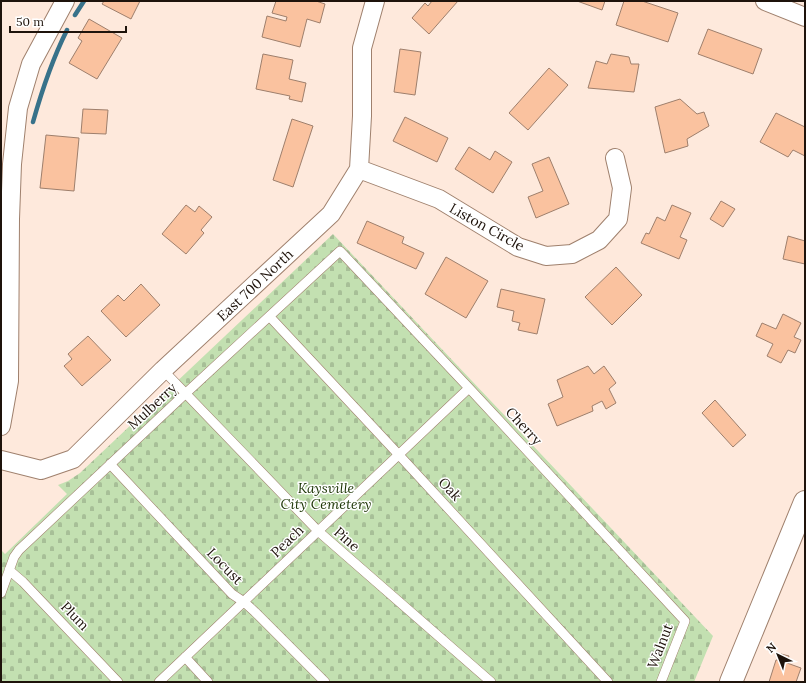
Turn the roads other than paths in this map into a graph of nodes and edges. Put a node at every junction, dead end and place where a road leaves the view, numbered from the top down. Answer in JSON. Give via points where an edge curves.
{"nodes":[{"id":1,"x":65,"y":1,"type":"edge"},
{"id":2,"x":375,"y":1,"type":"edge"},
{"id":3,"x":765,"y":1,"type":"edge"},
{"id":4,"x":805,"y":18,"type":"edge"},
{"id":5,"x":615,"y":158,"type":"dead end"},
{"id":6,"x":359,"y":169,"type":"junction"},
{"id":7,"x":340,"y":251,"type":"joint"},
{"id":8,"x":270,"y":317,"type":"junction"},
{"id":9,"x":163,"y":370,"type":"junction"},
{"id":10,"x":469,"y":388,"type":"junction"},
{"id":11,"x":185,"y":394,"type":"junction"},
{"id":12,"x":1,"y":426,"type":"edge"},
{"id":13,"x":398,"y":454,"type":"junction"},
{"id":14,"x":1,"y":460,"type":"edge"},
{"id":15,"x":110,"y":464,"type":"junction"},
{"id":16,"x":805,"y":502,"type":"edge"},
{"id":17,"x":318,"y":531,"type":"junction"},
{"id":18,"x":9,"y":570,"type":"junction"},
{"id":19,"x":1,"y":593,"type":"edge"},
{"id":20,"x":244,"y":602,"type":"junction"},
{"id":21,"x":685,"y":621,"type":"joint"},
{"id":22,"x":185,"y":657,"type":"junction"},
{"id":23,"x":118,"y":682,"type":"edge"},
{"id":24,"x":159,"y":682,"type":"edge"},
{"id":25,"x":208,"y":682,"type":"edge"},
{"id":26,"x":325,"y":682,"type":"edge"},
{"id":27,"x":491,"y":682,"type":"edge"},
{"id":28,"x":608,"y":682,"type":"edge"},
{"id":29,"x":661,"y":682,"type":"edge"},
{"id":30,"x":731,"y":682,"type":"edge"}],
"edges":[{"from":1,"to":12,"type":"street","via":[[31,64],[18,108],[10,219],[9,381]]},
{"from":2,"to":6,"type":"street","name":"East 700 North","via":[[362,48]]},
{"from":3,"to":4,"type":"street"},
{"from":5,"to":6,"type":"street","name":"Liston Circle","via":[[622,188],[618,219],[599,240],[586,247],[572,254],[546,256],[518,247],[439,199]]},
{"from":6,"to":9,"type":"street","name":"East 700 North","via":[[331,214]]},
{"from":7,"to":8,"type":"lane","name":"Mulberry"},
{"from":7,"to":10,"type":"lane","name":"Cherry"},
{"from":8,"to":11,"type":"lane","name":"Mulberry"},
{"from":8,"to":13,"type":"lane","name":"Oak"},
{"from":9,"to":11,"type":"lane","name":"Pine"},
{"from":9,"to":14,"type":"street","name":"East 700 North","via":[[73,458],[41,470]]},
{"from":10,"to":13,"type":"lane","name":"Peach"},
{"from":10,"to":21,"type":"lane","name":"Cherry"},
{"from":11,"to":15,"type":"lane","name":"Mulberry"},
{"from":11,"to":17,"type":"lane","name":"Pine"},
{"from":13,"to":17,"type":"lane","name":"Peach"},
{"from":13,"to":28,"type":"lane","name":"Oak"},
{"from":15,"to":18,"type":"lane","name":"Mulberry","via":[[19,550]]},
{"from":15,"to":20,"type":"lane","name":"Locust","via":[[232,594]]},
{"from":16,"to":30,"type":"street"},
{"from":17,"to":20,"type":"lane","name":"Peach"},
{"from":17,"to":27,"type":"lane","name":"Pine"},
{"from":18,"to":19,"type":"lane","name":"Mulberry"},
{"from":18,"to":23,"type":"lane","name":"Plum"},
{"from":20,"to":22,"type":"lane","name":"Peach"},
{"from":20,"to":26,"type":"lane","name":"Locust"},
{"from":21,"to":29,"type":"lane","name":"Walnut"},
{"from":22,"to":24,"type":"lane","name":"Peach"},
{"from":22,"to":25,"type":"lane"}]}
